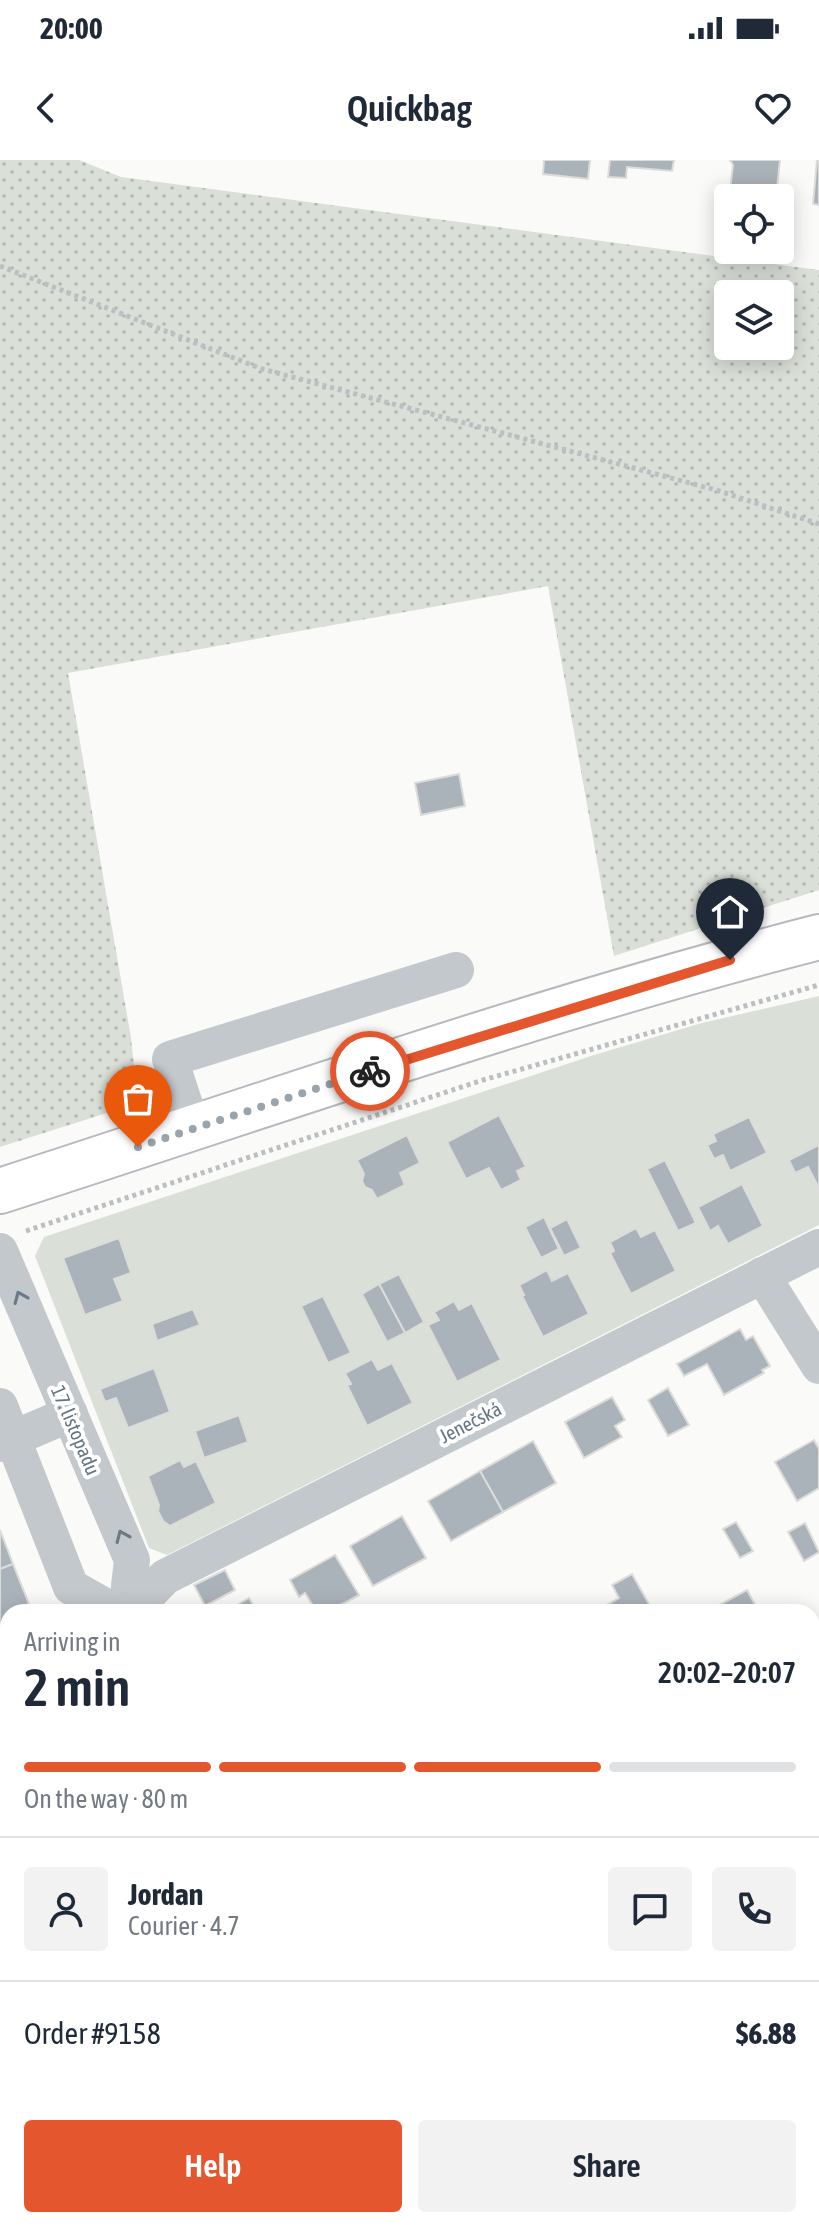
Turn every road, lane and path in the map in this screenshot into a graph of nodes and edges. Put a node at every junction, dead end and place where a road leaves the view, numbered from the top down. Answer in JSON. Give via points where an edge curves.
{"nodes":[{"id":1,"x":0,"y":266,"type":"edge"},
{"id":2,"x":819,"y":524,"type":"edge"},
{"id":3,"x":819,"y":937,"type":"edge"},
{"id":4,"x":456,"y":970,"type":"dead end"},
{"id":5,"x":819,"y":985,"type":"edge"},
{"id":6,"x":193,"y":1129,"type":"junction"},
{"id":7,"x":0,"y":1191,"type":"edge"},
{"id":8,"x":6,"y":1244,"type":"edge"},
{"id":9,"x":819,"y":1247,"type":"edge"},
{"id":10,"x":762,"y":1275,"type":"junction"},
{"id":11,"x":819,"y":1366,"type":"edge"},
{"id":12,"x":70,"y":1414,"type":"junction"},
{"id":13,"x":4,"y":1430,"type":"edge"},
{"id":14,"x":101,"y":1604,"type":"edge"},
{"id":15,"x":129,"y":1604,"type":"edge"},
{"id":16,"x":136,"y":1604,"type":"edge"}],
"edges":[{"from":1,"to":2,"type":"path","via":[[262,369],[716,490]]},
{"from":3,"to":6,"type":"main road","via":[[502,1028]]},
{"from":4,"to":6,"type":"street","via":[[170,1059]]},
{"from":5,"to":8,"type":"path","via":[[483,1080]]},
{"from":6,"to":7,"type":"main road"},
{"from":12,"to":8,"type":"street","name":"17. listopadu","one_way":true},
{"from":9,"to":10,"type":"street","name":"Jenečská"},
{"from":10,"to":11,"type":"street"},
{"from":10,"to":16,"type":"street","name":"Jenečská","via":[[165,1577]]},
{"from":12,"to":13,"type":"street"},
{"from":15,"to":12,"type":"street","name":"17. listopadu","one_way":true,"via":[[132,1560]]},
{"from":13,"to":14,"type":"street","via":[[71,1587]]}]}
